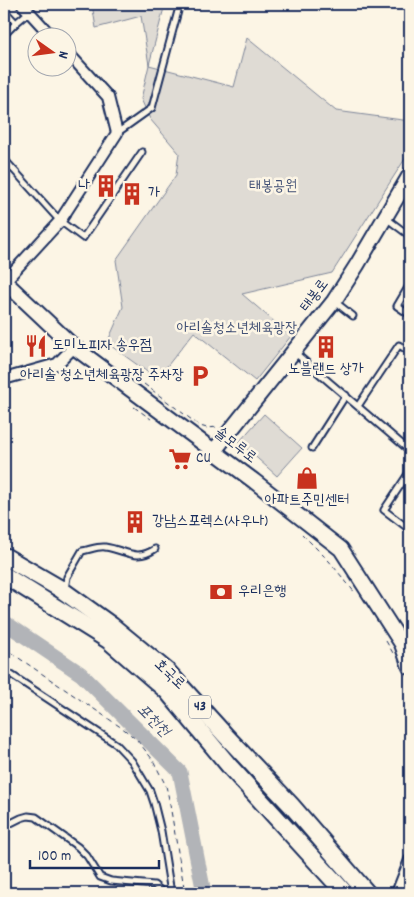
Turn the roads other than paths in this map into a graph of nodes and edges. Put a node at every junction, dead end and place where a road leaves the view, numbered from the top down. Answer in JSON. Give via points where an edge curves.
{"nodes":[{"id":1,"x":26,"y":8,"type":"edge"},
{"id":2,"x":4,"y":10,"type":"edge"},
{"id":3,"x":178,"y":11,"type":"dead end"},
{"id":4,"x":16,"y":23,"type":"junction"},
{"id":5,"x":44,"y":28,"type":"edge"},
{"id":6,"x":4,"y":35,"type":"edge"},
{"id":7,"x":78,"y":64,"type":"edge"},
{"id":8,"x":117,"y":133,"type":"junction"},
{"id":9,"x":142,"y":152,"type":"dead end"},
{"id":10,"x":4,"y":159,"type":"edge"},
{"id":11,"x":410,"y":176,"type":"edge"},
{"id":12,"x":386,"y":218,"type":"junction"},
{"id":13,"x":60,"y":221,"type":"junction"},
{"id":14,"x":410,"y":236,"type":"edge"},
{"id":15,"x":4,"y":282,"type":"edge"},
{"id":16,"x":410,"y":284,"type":"edge"},
{"id":17,"x":334,"y":300,"type":"junction"},
{"id":18,"x":410,"y":314,"type":"edge"},
{"id":19,"x":353,"y":316,"type":"dead end"},
{"id":20,"x":74,"y":347,"type":"junction"},
{"id":21,"x":293,"y":352,"type":"junction"},
{"id":22,"x":410,"y":352,"type":"edge"},
{"id":23,"x":4,"y":380,"type":"edge"},
{"id":24,"x":346,"y":395,"type":"junction"},
{"id":25,"x":358,"y":406,"type":"junction"},
{"id":26,"x":312,"y":448,"type":"dead end"},
{"id":27,"x":214,"y":451,"type":"junction"},
{"id":28,"x":410,"y":451,"type":"edge"},
{"id":29,"x":410,"y":471,"type":"edge"},
{"id":30,"x":410,"y":526,"type":"edge"},
{"id":31,"x":155,"y":549,"type":"dead end"},
{"id":32,"x":4,"y":556,"type":"edge"},
{"id":33,"x":4,"y":575,"type":"edge"},
{"id":34,"x":64,"y":592,"type":"junction"},
{"id":35,"x":410,"y":667,"type":"edge"},
{"id":36,"x":4,"y":670,"type":"edge"},
{"id":37,"x":4,"y":825,"type":"edge"},
{"id":38,"x":410,"y":860,"type":"edge"},
{"id":39,"x":162,"y":893,"type":"edge"},
{"id":40,"x":171,"y":893,"type":"edge"},
{"id":41,"x":345,"y":893,"type":"edge"},
{"id":42,"x":367,"y":893,"type":"edge"},
{"id":43,"x":397,"y":893,"type":"edge"}],
"edges":[{"from":1,"to":4,"type":"lane"},
{"from":1,"to":5,"type":"street"},
{"from":2,"to":4,"type":"lane"},
{"from":3,"to":8,"type":"lane","via":[[152,108]]},
{"from":4,"to":6,"type":"lane"},
{"from":7,"to":8,"type":"street","via":[[108,97]]},
{"from":8,"to":13,"type":"street"},
{"from":9,"to":13,"type":"lane","via":[[83,238]]},
{"from":10,"to":13,"type":"lane"},
{"from":11,"to":12,"type":"main road","name":"태봉로"},
{"from":12,"to":14,"type":"lane"},
{"from":12,"to":17,"type":"main road","name":"태봉로"},
{"from":13,"to":15,"type":"street"},
{"from":15,"to":20,"type":"main road","name":"솔모루로"},
{"from":16,"to":18,"type":"lane","via":[[397,306]]},
{"from":17,"to":19,"type":"lane"},
{"from":17,"to":21,"type":"main road","name":"태봉로"},
{"from":20,"to":23,"type":"street","via":[[56,364]]},
{"from":20,"to":27,"type":"main road","name":"솔모루로"},
{"from":21,"to":24,"type":"lane"},
{"from":21,"to":27,"type":"main road","name":"태봉로"},
{"from":22,"to":25,"type":"lane","via":[[400,345]]},
{"from":24,"to":25,"type":"lane"},
{"from":24,"to":26,"type":"lane"},
{"from":25,"to":28,"type":"lane"},
{"from":27,"to":35,"type":"main road","name":"솔모루로","via":[[341,549],[402,644]]},
{"from":29,"to":30,"type":"lane","via":[[384,510]]},
{"from":31,"to":34,"type":"lane","via":[[147,555],[103,547],[82,551],[67,577]]},
{"from":32,"to":34,"type":"main road","name":"호국로","number":"43"},
{"from":33,"to":41,"type":"main road","name":"호국로","number":"43","via":[[108,640],[167,691],[231,768]]},
{"from":34,"to":42,"type":"main road","name":"호국로","number":"43","via":[[168,672]]},
{"from":36,"to":40,"type":"lane","via":[[116,744],[132,761],[154,803]]},
{"from":37,"to":39,"type":"lane","via":[[28,816],[36,817],[78,846],[100,877],[154,885]]},
{"from":38,"to":43,"type":"street"}]}
